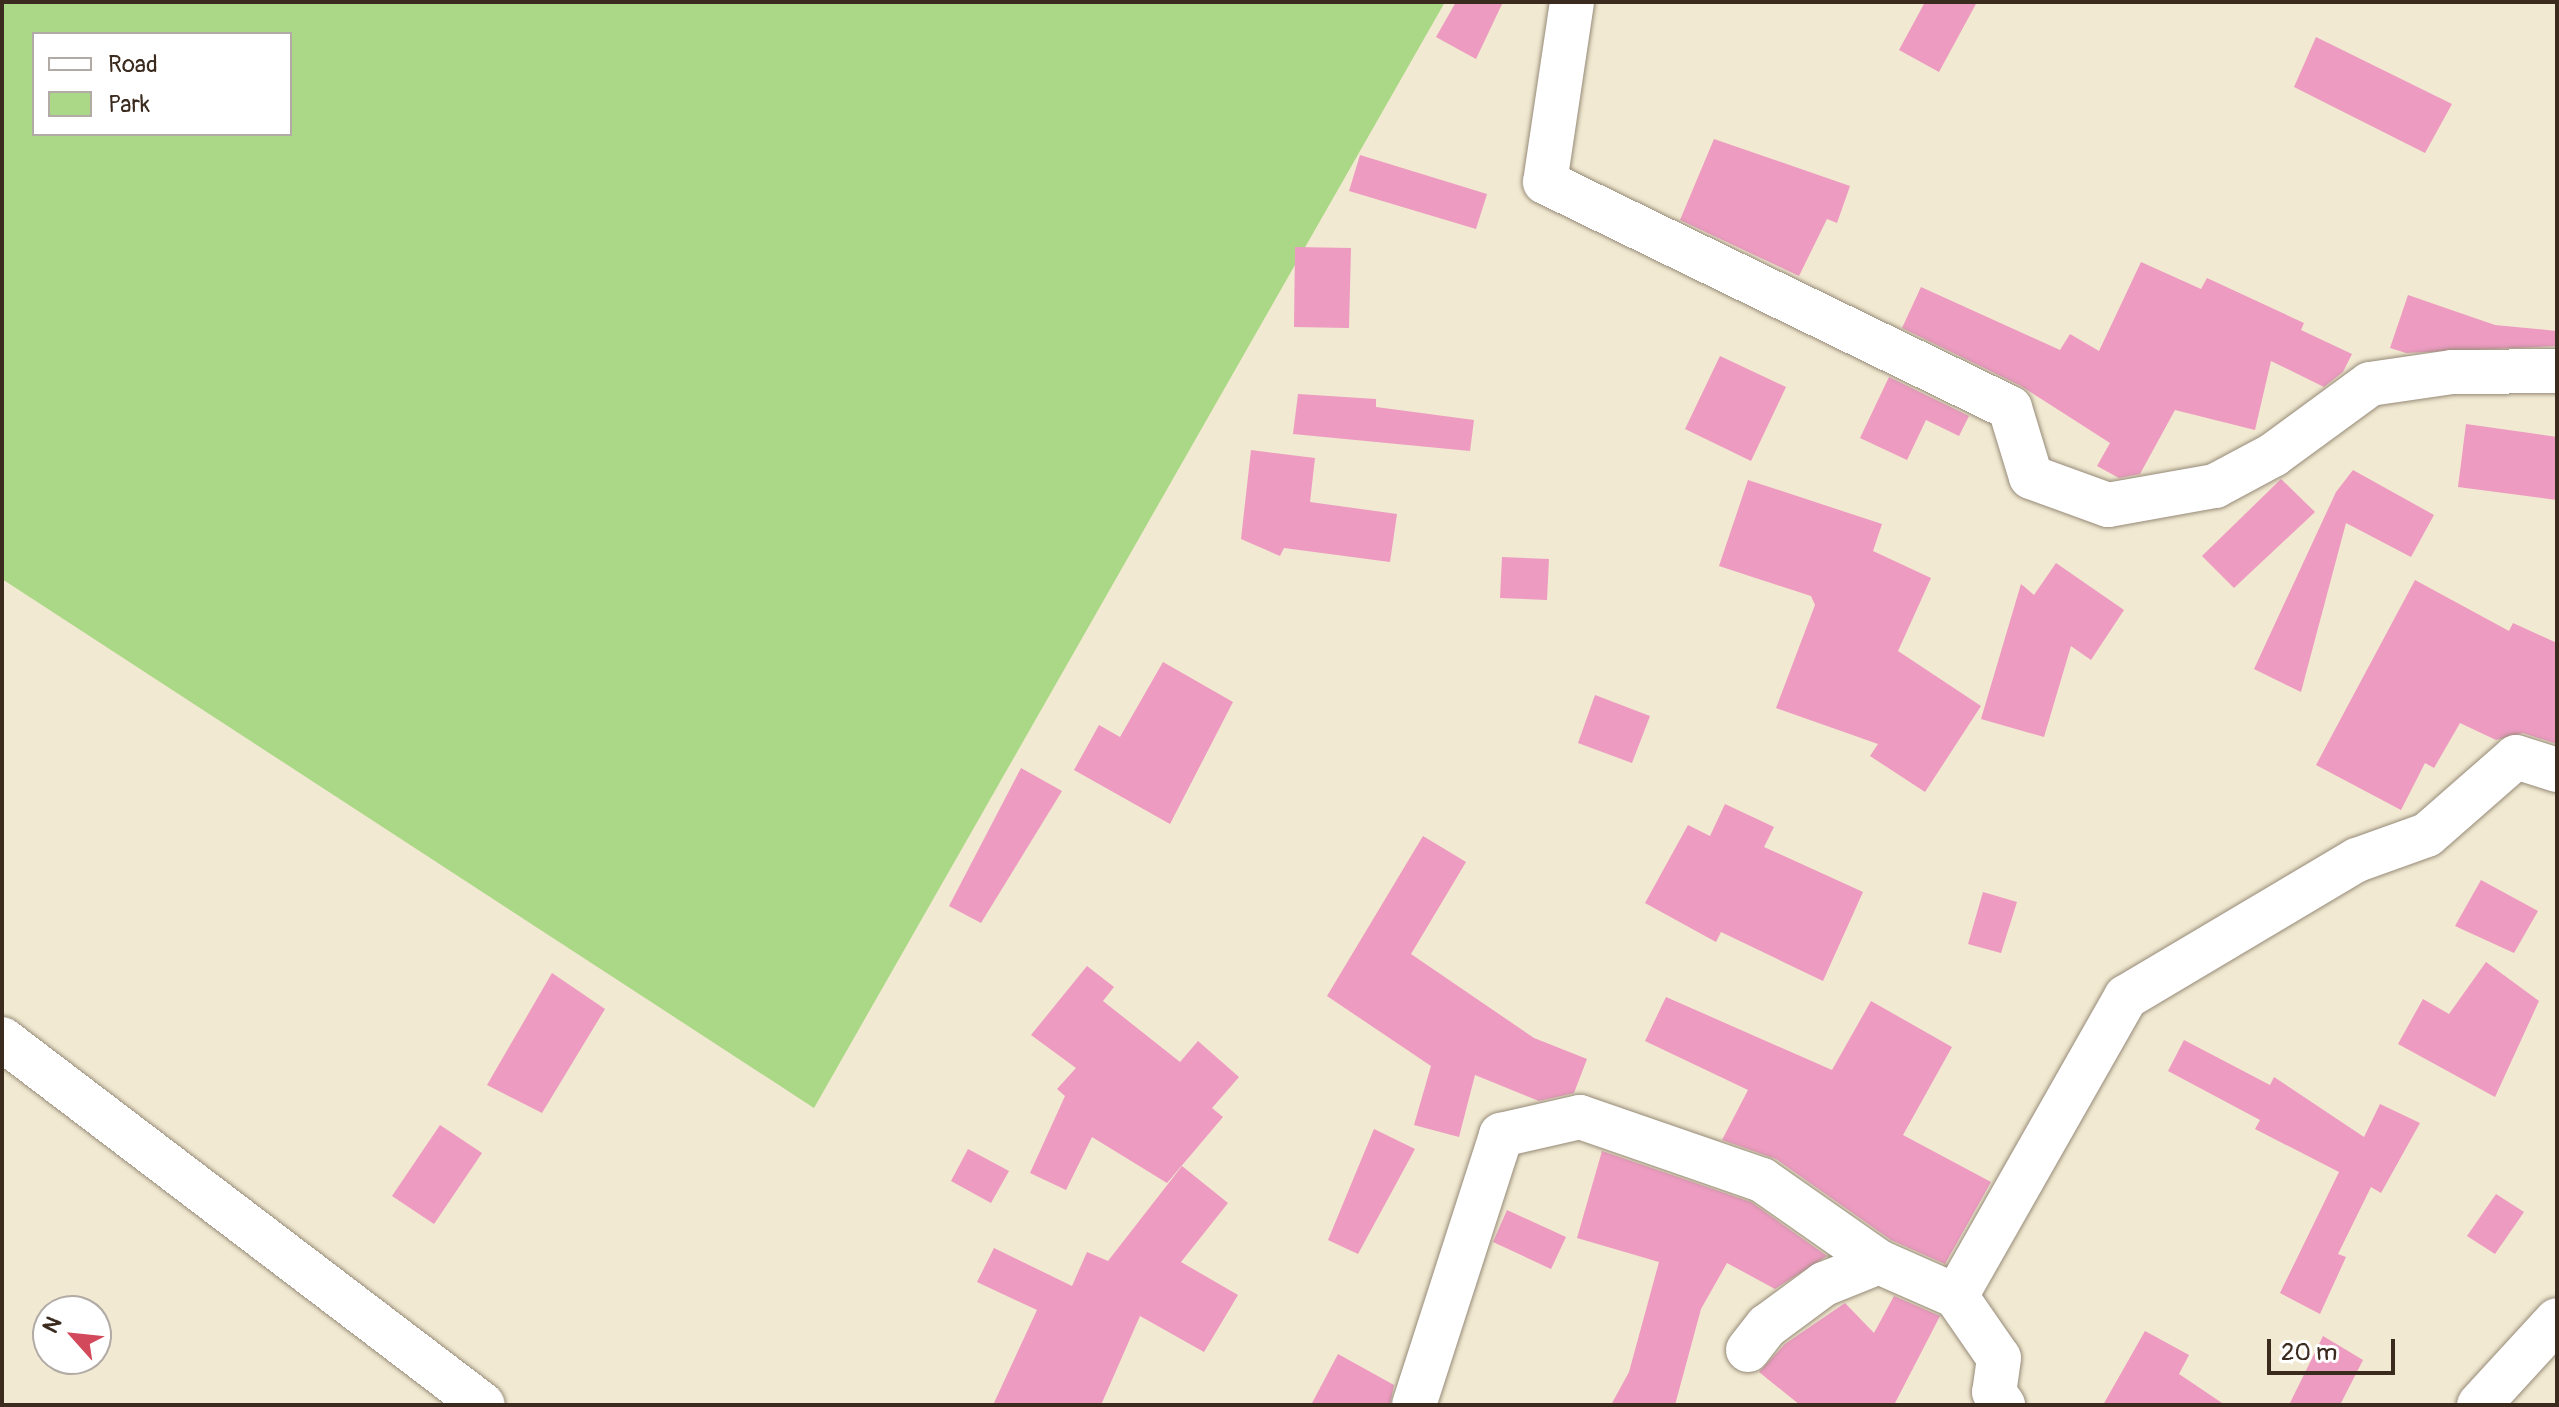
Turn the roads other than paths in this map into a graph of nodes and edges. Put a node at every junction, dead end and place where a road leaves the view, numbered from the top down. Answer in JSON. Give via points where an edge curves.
{"nodes":[{"id":1,"x":1572,"y":2,"type":"edge"},
{"id":2,"x":2557,"y":371,"type":"edge"},
{"id":3,"x":2557,"y":770,"type":"edge"},
{"id":4,"x":2,"y":1039,"type":"edge"},
{"id":5,"x":1879,"y":1262,"type":"junction"},
{"id":6,"x":1956,"y":1296,"type":"junction"},
{"id":7,"x":2557,"y":1320,"type":"edge"},
{"id":8,"x":1748,"y":1350,"type":"dead end"},
{"id":9,"x":483,"y":1405,"type":"edge"},
{"id":10,"x":1414,"y":1405,"type":"edge"},
{"id":11,"x":2003,"y":1405,"type":"edge"},
{"id":12,"x":2479,"y":1405,"type":"edge"}],
"edges":[{"from":1,"to":2,"type":"street","via":[[1545,182],[2010,408],[2031,477],[2044,482],[2108,505],[2215,486],[2273,455],[2370,384],[2452,372]]},
{"from":3,"to":6,"type":"street","via":[[2516,757],[2427,835],[2357,860],[2126,997]]},
{"from":4,"to":9,"type":"street"},
{"from":5,"to":6,"type":"street"},
{"from":5,"to":8,"type":"street","via":[[1824,1284],[1767,1326]]},
{"from":5,"to":10,"type":"street","via":[[1762,1180],[1580,1117],[1501,1135]]},
{"from":6,"to":11,"type":"street","via":[[1999,1358],[1994,1392]]},
{"from":7,"to":12,"type":"street"}]}
